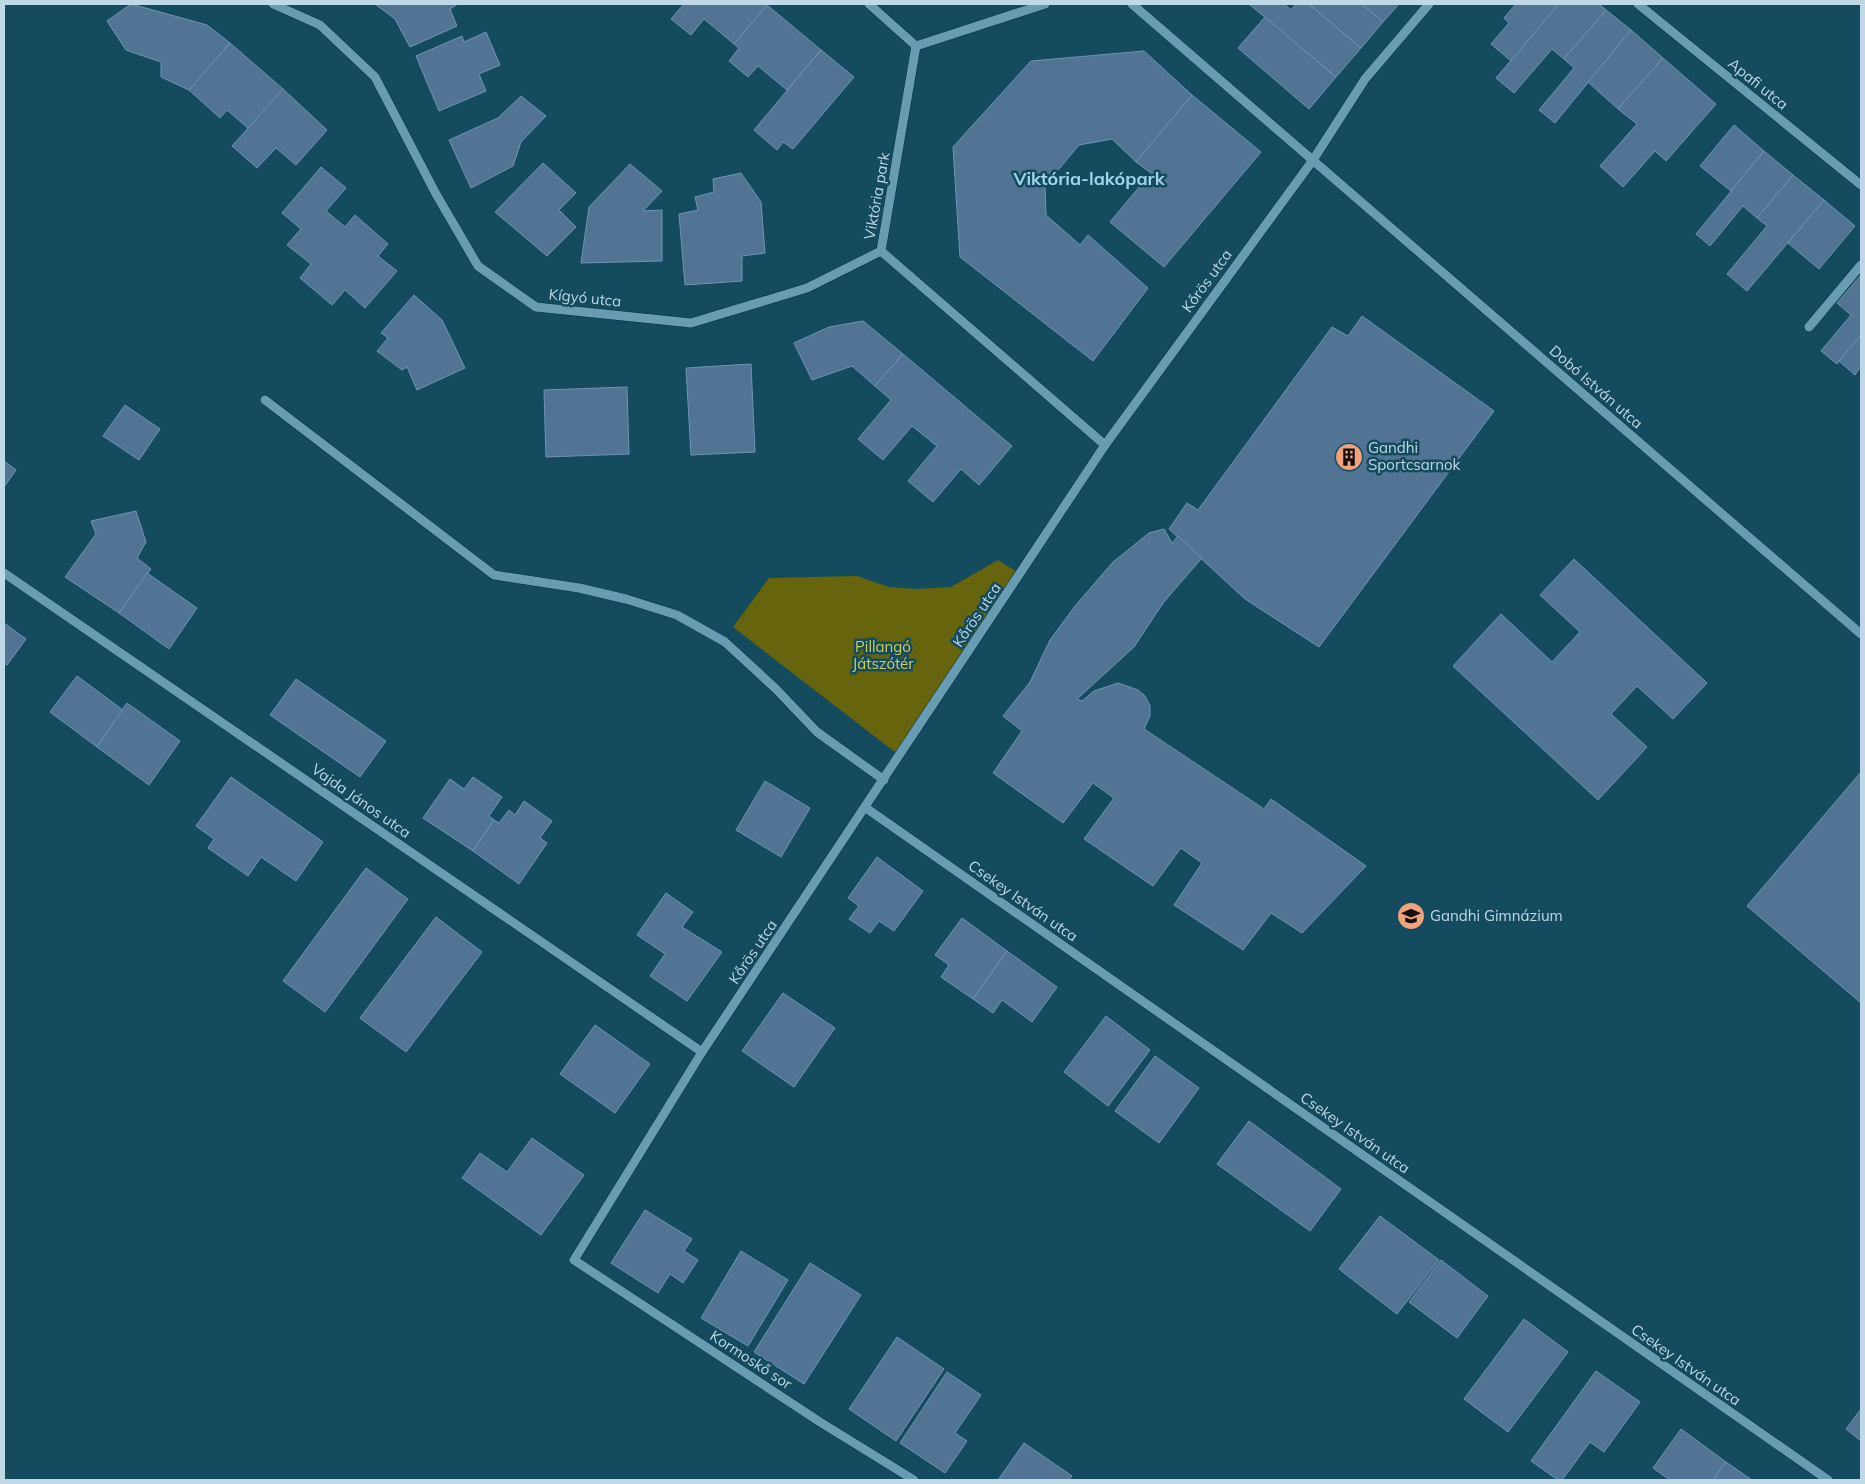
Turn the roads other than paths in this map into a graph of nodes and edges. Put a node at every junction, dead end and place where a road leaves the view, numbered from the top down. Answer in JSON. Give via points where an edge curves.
{"nodes":[{"id":1,"x":272,"y":4,"type":"edge"},
{"id":2,"x":869,"y":4,"type":"edge"},
{"id":3,"x":1045,"y":4,"type":"edge"},
{"id":4,"x":1132,"y":4,"type":"edge"},
{"id":5,"x":1429,"y":4,"type":"edge"},
{"id":6,"x":1638,"y":4,"type":"edge"},
{"id":7,"x":916,"y":46,"type":"junction"},
{"id":8,"x":1313,"y":160,"type":"junction"},
{"id":9,"x":1861,"y":185,"type":"edge"},
{"id":10,"x":881,"y":251,"type":"junction"},
{"id":11,"x":1861,"y":265,"type":"edge"},
{"id":12,"x":1809,"y":327,"type":"dead end"},
{"id":13,"x":266,"y":400,"type":"dead end"},
{"id":14,"x":1105,"y":445,"type":"junction"},
{"id":15,"x":4,"y":573,"type":"edge"},
{"id":16,"x":1861,"y":634,"type":"edge"},
{"id":17,"x":884,"y":780,"type":"junction"},
{"id":18,"x":866,"y":808,"type":"junction"},
{"id":19,"x":702,"y":1052,"type":"junction"},
{"id":20,"x":574,"y":1260,"type":"joint"},
{"id":21,"x":914,"y":1480,"type":"edge"},
{"id":22,"x":1828,"y":1480,"type":"edge"}],
"edges":[{"from":1,"to":10,"type":"street","name":"Kígyó utca","via":[[320,25],[375,77],[478,266],[536,307],[691,323],[808,288]]},
{"from":2,"to":7,"type":"street"},
{"from":3,"to":7,"type":"street"},
{"from":4,"to":8,"type":"street"},
{"from":5,"to":8,"type":"street","name":"Kőrös utca","via":[[1364,79]]},
{"from":6,"to":9,"type":"street","name":"Apafi utca"},
{"from":7,"to":10,"type":"street","name":"Viktória park"},
{"from":8,"to":14,"type":"street","name":"Kőrös utca"},
{"from":8,"to":16,"type":"street","name":"Dobó István utca"},
{"from":10,"to":14,"type":"street","name":"Viktória park"},
{"from":11,"to":12,"type":"street"},
{"from":13,"to":17,"type":"street","via":[[494,575],[626,599],[677,615],[725,642],[817,732]]},
{"from":14,"to":17,"type":"street","name":"Kőrös utca"},
{"from":15,"to":19,"type":"street","name":"Vajda János utca"},
{"from":17,"to":18,"type":"street","name":"Kőrös utca"},
{"from":18,"to":19,"type":"street","name":"Kőrös utca"},
{"from":18,"to":22,"type":"street","name":"Csekey István utca"},
{"from":19,"to":20,"type":"street","name":"Kőrös utca"},
{"from":20,"to":21,"type":"street","name":"Kormoskő sor"}]}
